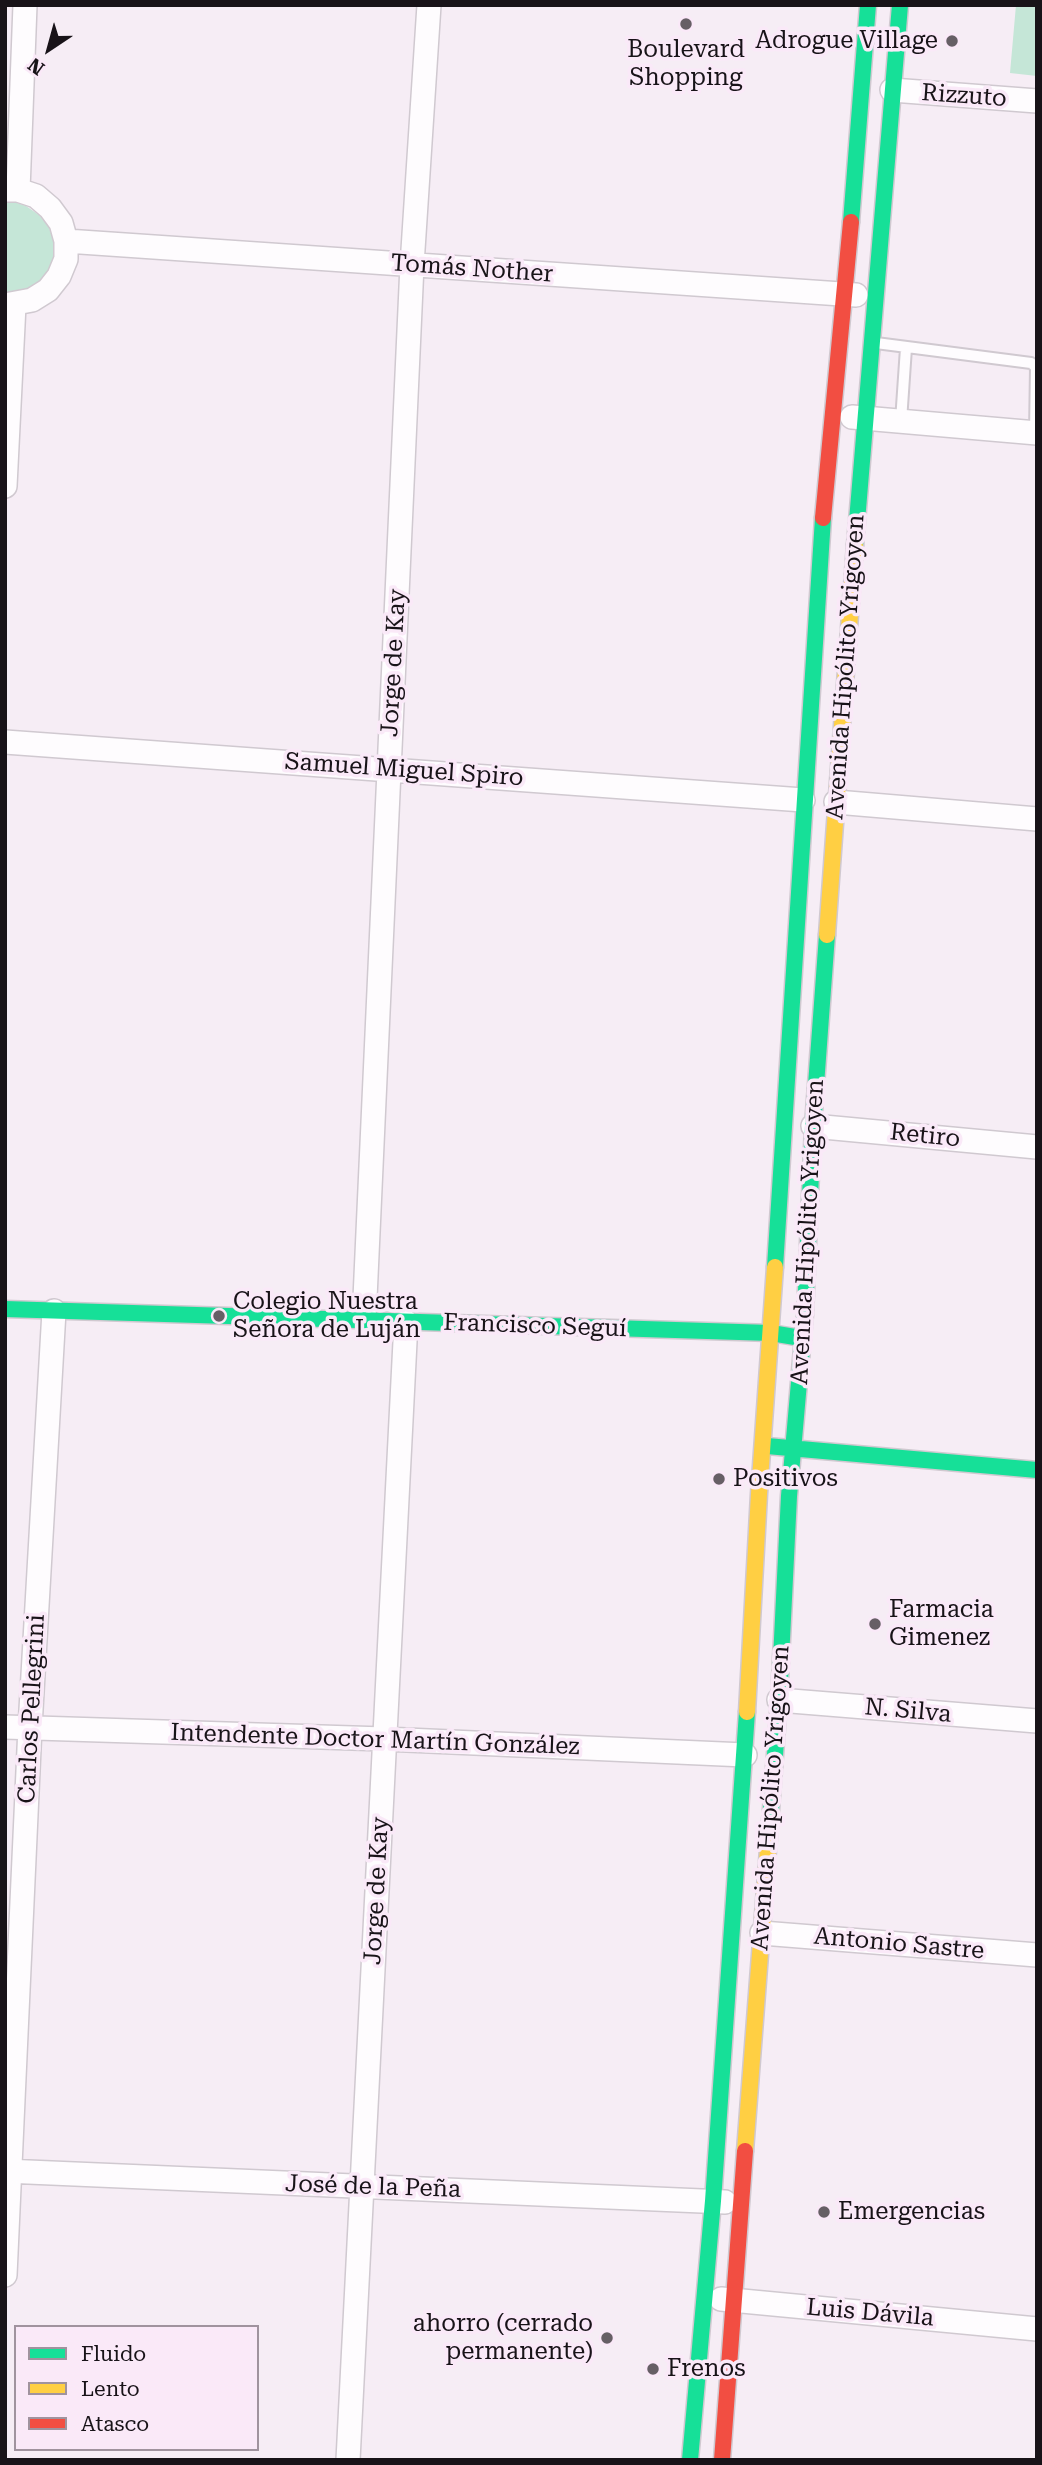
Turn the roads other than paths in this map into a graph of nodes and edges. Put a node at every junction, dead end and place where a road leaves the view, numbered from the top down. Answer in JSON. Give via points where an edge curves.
{"nodes":[{"id":1,"x":25,"y":5,"type":"edge"},
{"id":2,"x":429,"y":5,"type":"edge"},
{"id":3,"x":868,"y":5,"type":"edge"},
{"id":4,"x":900,"y":5,"type":"edge"},
{"id":5,"x":892,"y":90,"type":"junction"},
{"id":6,"x":1037,"y":101,"type":"edge"},
{"id":7,"x":12,"y":190,"type":"edge"},
{"id":8,"x":66,"y":241,"type":"junction"},
{"id":9,"x":412,"y":265,"type":"junction"},
{"id":10,"x":844,"y":295,"type":"junction"},
{"id":11,"x":877,"y":296,"type":"junction"},
{"id":12,"x":10,"y":305,"type":"edge"},
{"id":13,"x":872,"y":342,"type":"junction"},
{"id":14,"x":906,"y":348,"type":"junction"},
{"id":15,"x":833,"y":415,"type":"junction"},
{"id":16,"x":866,"y":418,"type":"junction"},
{"id":17,"x":901,"y":421,"type":"junction"},
{"id":18,"x":1036,"y":433,"type":"edge"},
{"id":19,"x":5,"y":486,"type":"edge"},
{"id":20,"x":5,"y":742,"type":"edge"},
{"id":21,"x":389,"y":769,"type":"junction"},
{"id":22,"x":803,"y":800,"type":"junction"},
{"id":23,"x":836,"y":802,"type":"junction"},
{"id":24,"x":1037,"y":819,"type":"edge"},
{"id":25,"x":813,"y":1126,"type":"junction"},
{"id":26,"x":1037,"y":1147,"type":"edge"},
{"id":27,"x":5,"y":1309,"type":"edge"},
{"id":28,"x":54,"y":1311,"type":"junction"},
{"id":29,"x":365,"y":1320,"type":"junction"},
{"id":30,"x":407,"y":1322,"type":"junction"},
{"id":31,"x":771,"y":1333,"type":"junction"},
{"id":32,"x":803,"y":1338,"type":"junction"},
{"id":33,"x":762,"y":1446,"type":"junction"},
{"id":34,"x":795,"y":1448,"type":"junction"},
{"id":35,"x":1037,"y":1470,"type":"edge"},
{"id":36,"x":779,"y":1700,"type":"junction"},
{"id":37,"x":1037,"y":1721,"type":"edge"},
{"id":38,"x":5,"y":1727,"type":"edge"},
{"id":39,"x":30,"y":1727,"type":"junction"},
{"id":40,"x":384,"y":1739,"type":"junction"},
{"id":41,"x":745,"y":1755,"type":"junction"},
{"id":42,"x":762,"y":1933,"type":"junction"},
{"id":43,"x":1037,"y":1955,"type":"edge"},
{"id":44,"x":7,"y":2171,"type":"edge"},
{"id":45,"x":363,"y":2186,"type":"junction"},
{"id":46,"x":713,"y":2201,"type":"junction"},
{"id":47,"x":742,"y":2203,"type":"junction"},
{"id":48,"x":5,"y":2275,"type":"edge"},
{"id":49,"x":704,"y":2298,"type":"junction"},
{"id":50,"x":734,"y":2300,"type":"junction"},
{"id":51,"x":1037,"y":2329,"type":"edge"},
{"id":52,"x":348,"y":2460,"type":"edge"},
{"id":53,"x":690,"y":2460,"type":"edge"},
{"id":54,"x":722,"y":2460,"type":"edge"}],
"edges":[{"from":1,"to":7,"type":"street"},
{"from":2,"to":9,"type":"street","name":"Jorge de Kay"},
{"from":3,"to":10,"type":"main road","name":"Avenida Hipólito Yrigoyen"},
{"from":4,"to":5,"type":"main road","name":"Avenida Hipólito Yrigoyen"},
{"from":5,"to":6,"type":"street","name":"Rizzuto"},
{"from":5,"to":11,"type":"main road","name":"Avenida Hipólito Yrigoyen"},
{"from":7,"to":8,"type":"street","via":[[36,196],[50,208]]},
{"from":8,"to":9,"type":"street","name":"Tomás Nother"},
{"from":8,"to":12,"type":"street","via":[[66,259],[48,290]]},
{"from":9,"to":10,"type":"street","name":"Tomás Nother"},
{"from":9,"to":21,"type":"street","name":"Jorge de Kay"},
{"from":10,"to":11,"type":"street","name":"Tomás Nother"},
{"from":10,"to":15,"type":"main road","name":"Avenida Hipólito Yrigoyen"},
{"from":11,"to":13,"type":"main road","name":"Avenida Hipólito Yrigoyen"},
{"from":12,"to":19,"type":"street"},
{"from":13,"to":14,"type":"lane"},
{"from":13,"to":16,"type":"main road","name":"Avenida Hipólito Yrigoyen"},
{"from":14,"to":17,"type":"lane"},
{"from":14,"to":18,"type":"lane","via":[[1031,363],[1036,367]]},
{"from":15,"to":16,"type":"street"},
{"from":15,"to":22,"type":"main road","name":"Avenida Hipólito Yrigoyen"},
{"from":16,"to":17,"type":"street"},
{"from":16,"to":23,"type":"main road","name":"Avenida Hipólito Yrigoyen"},
{"from":17,"to":18,"type":"street"},
{"from":20,"to":21,"type":"street","name":"Samuel Miguel Spiro"},
{"from":21,"to":22,"type":"street","name":"Samuel Miguel Spiro"},
{"from":21,"to":29,"type":"street","name":"Jorge de Kay"},
{"from":22,"to":31,"type":"main road","name":"Avenida Hipólito Yrigoyen"},
{"from":23,"to":24,"type":"street"},
{"from":23,"to":25,"type":"main road","name":"Avenida Hipólito Yrigoyen"},
{"from":25,"to":26,"type":"street","name":"Retiro"},
{"from":25,"to":32,"type":"main road","name":"Avenida Hipólito Yrigoyen"},
{"from":27,"to":28,"type":"main road","name":"Francisco Seguí"},
{"from":28,"to":29,"type":"main road","name":"Francisco Seguí"},
{"from":28,"to":39,"type":"street","name":"Carlos Pellegrini"},
{"from":29,"to":30,"type":"main road","name":"Francisco Seguí"},
{"from":30,"to":31,"type":"main road","name":"Francisco Seguí"},
{"from":30,"to":40,"type":"street","name":"Jorge de Kay"},
{"from":31,"to":32,"type":"main road","name":"Francisco Seguí"},
{"from":31,"to":33,"type":"main road","name":"Avenida Hipólito Yrigoyen"},
{"from":32,"to":34,"type":"main road","name":"Avenida Hipólito Yrigoyen"},
{"from":33,"to":34,"type":"main road"},
{"from":33,"to":41,"type":"main road","name":"Avenida Hipólito Yrigoyen"},
{"from":34,"to":35,"type":"main road"},
{"from":34,"to":36,"type":"main road","name":"Avenida Hipólito Yrigoyen"},
{"from":36,"to":37,"type":"street","name":"N. Silva"},
{"from":36,"to":42,"type":"main road","name":"Avenida Hipólito Yrigoyen"},
{"from":38,"to":39,"type":"street","name":"Intendente Doctor Martín González"},
{"from":39,"to":40,"type":"street","name":"Intendente Doctor Martín González"},
{"from":39,"to":44,"type":"street","name":"Carlos Pellegrini"},
{"from":40,"to":41,"type":"street","name":"Intendente Doctor Martín González"},
{"from":40,"to":45,"type":"street","name":"Jorge de Kay"},
{"from":41,"to":46,"type":"main road","name":"Avenida Hipólito Yrigoyen"},
{"from":42,"to":43,"type":"street","name":"Antonio Sastre"},
{"from":42,"to":47,"type":"main road","name":"Avenida Hipólito Yrigoyen"},
{"from":44,"to":45,"type":"street","name":"José de la Peña"},
{"from":44,"to":48,"type":"street","name":"Carlos Pellegrini"},
{"from":45,"to":46,"type":"street","name":"José de la Peña"},
{"from":45,"to":52,"type":"street","name":"Jorge de Kay"},
{"from":46,"to":47,"type":"street","name":"José de la Peña"},
{"from":46,"to":49,"type":"main road","name":"Avenida Hipólito Yrigoyen"},
{"from":47,"to":50,"type":"main road","name":"Avenida Hipólito Yrigoyen"},
{"from":49,"to":50,"type":"street","name":"Luis Dávila"},
{"from":49,"to":53,"type":"main road","name":"Avenida Hipólito Yrigoyen"},
{"from":50,"to":51,"type":"street","name":"Luis Dávila"},
{"from":50,"to":54,"type":"main road","name":"Avenida Hipólito Yrigoyen"}]}
